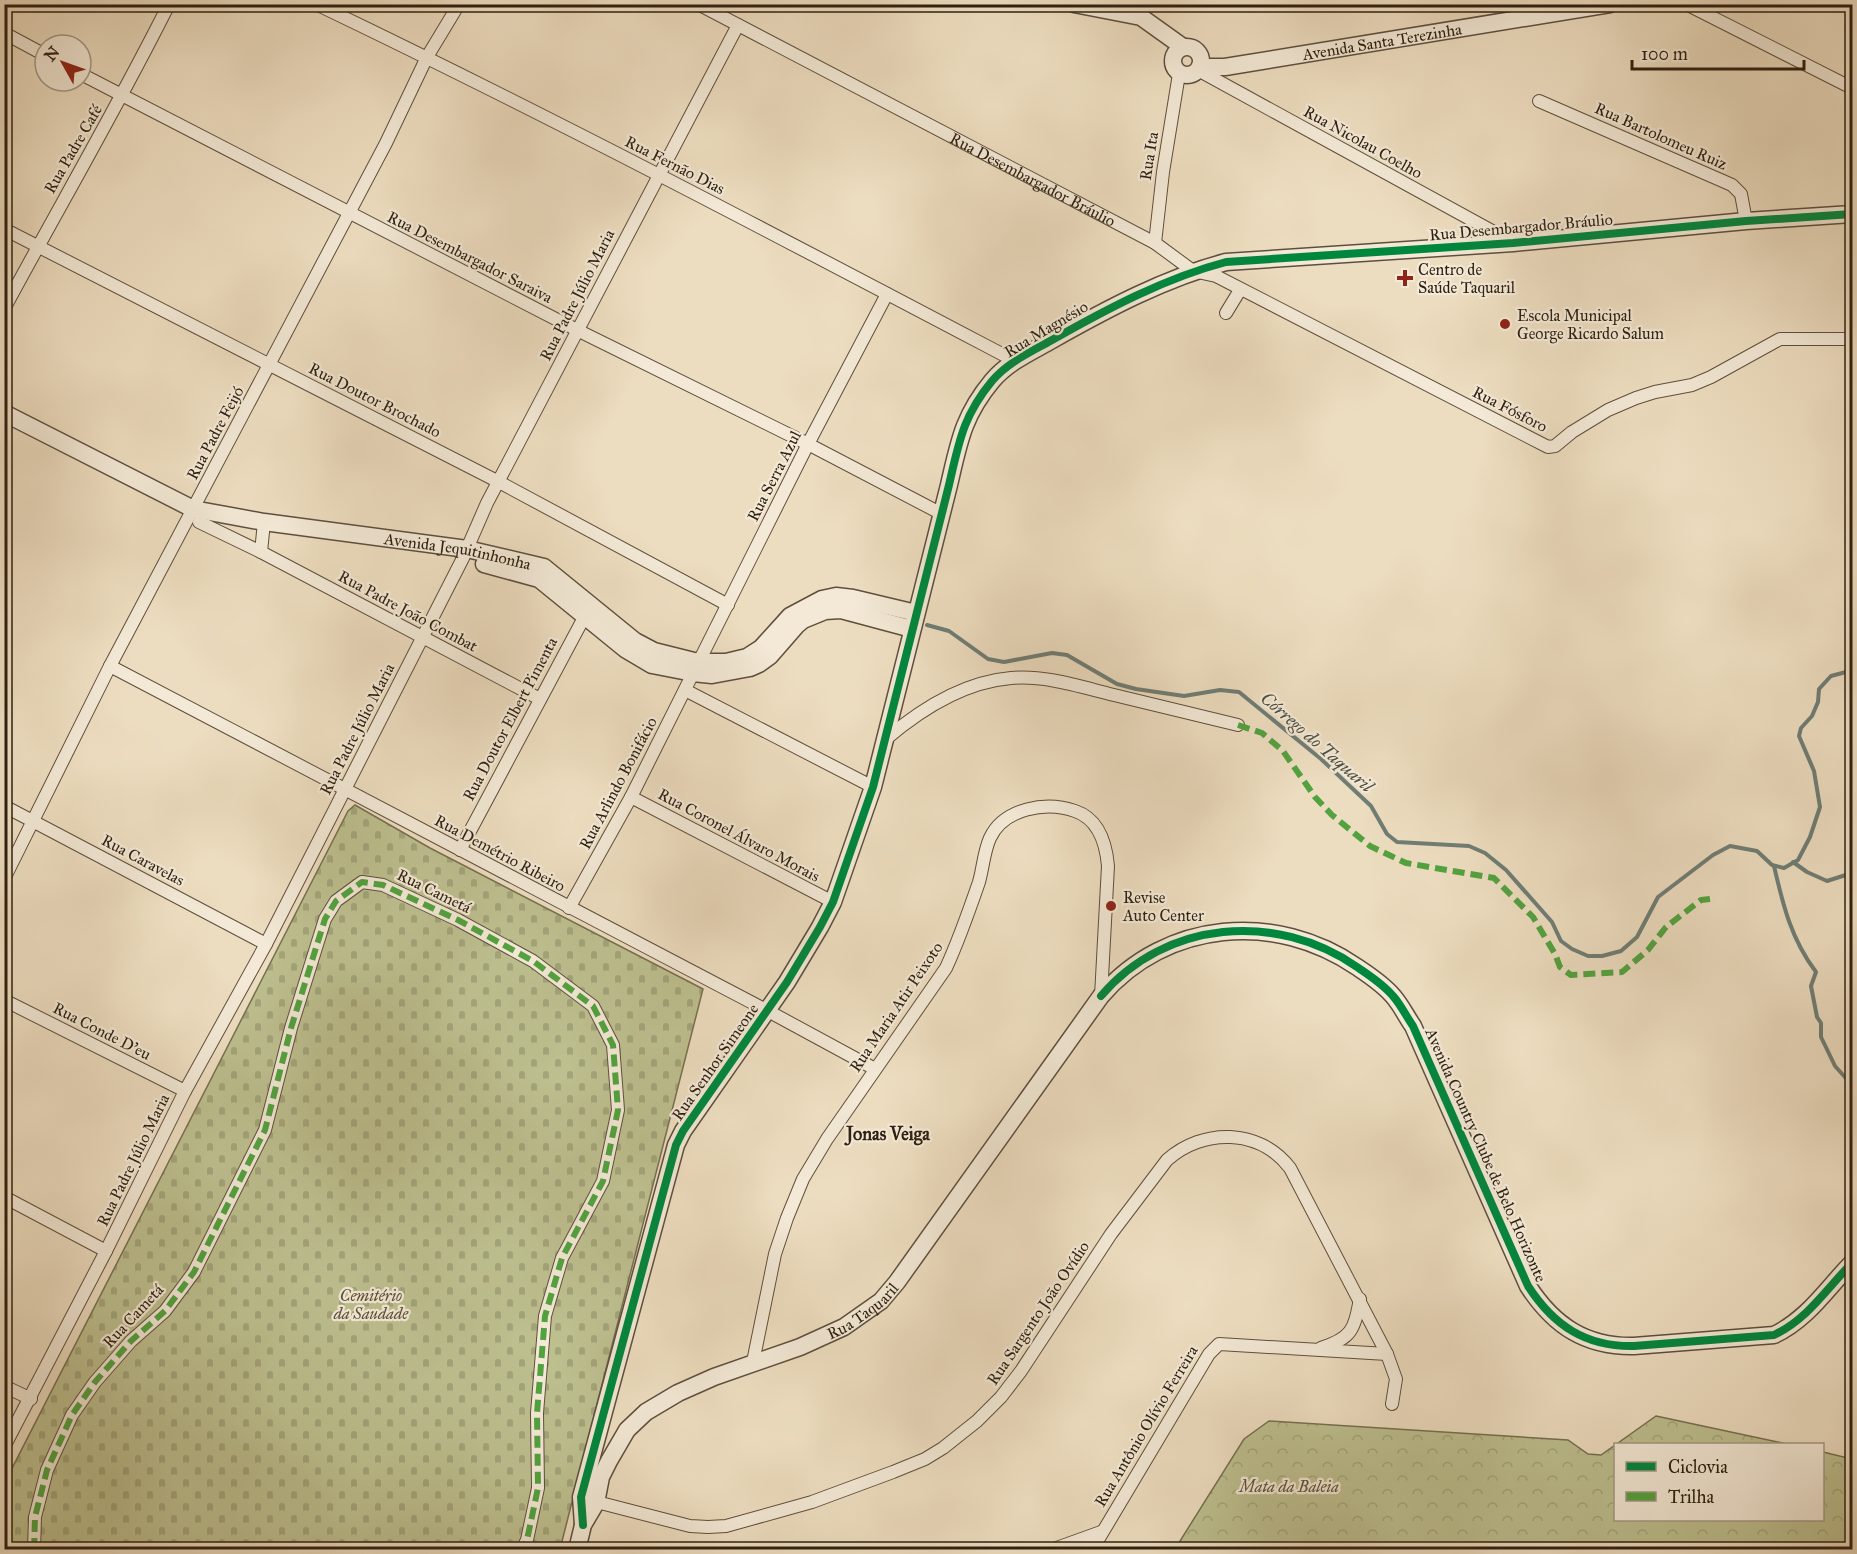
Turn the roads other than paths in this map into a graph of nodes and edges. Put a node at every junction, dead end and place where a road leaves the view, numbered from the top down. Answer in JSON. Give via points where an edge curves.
{"nodes":[{"id":1,"x":169,"y":4,"type":"edge"},
{"id":2,"x":316,"y":4,"type":"edge"},
{"id":3,"x":459,"y":4,"type":"edge"},
{"id":4,"x":698,"y":4,"type":"edge"},
{"id":5,"x":1074,"y":4,"type":"edge"},
{"id":6,"x":1610,"y":4,"type":"edge"},
{"id":7,"x":1686,"y":4,"type":"edge"},
{"id":8,"x":1130,"y":10,"type":"edge"},
{"id":9,"x":738,"y":25,"type":"junction"},
{"id":10,"x":4,"y":33,"type":"edge"},
{"id":11,"x":33,"y":49,"type":"edge"},
{"id":12,"x":1179,"y":51,"type":"junction"},
{"id":13,"x":427,"y":57,"type":"junction"},
{"id":14,"x":1199,"y":65,"type":"junction"},
{"id":15,"x":1179,"y":74,"type":"junction"},
{"id":16,"x":93,"y":80,"type":"edge"},
{"id":17,"x":1852,"y":88,"type":"edge"},
{"id":18,"x":123,"y":96,"type":"junction"},
{"id":19,"x":1539,"y":100,"type":"dead end"},
{"id":20,"x":658,"y":174,"type":"junction"},
{"id":21,"x":349,"y":213,"type":"junction"},
{"id":22,"x":1852,"y":214,"type":"edge"},
{"id":23,"x":1746,"y":221,"type":"junction"},
{"id":24,"x":4,"y":229,"type":"edge"},
{"id":25,"x":1155,"y":243,"type":"junction"},
{"id":26,"x":1513,"y":243,"type":"junction"},
{"id":27,"x":38,"y":247,"type":"junction"},
{"id":28,"x":1193,"y":271,"type":"junction"},
{"id":29,"x":1240,"y":290,"type":"junction"},
{"id":30,"x":887,"y":294,"type":"junction"},
{"id":31,"x":4,"y":309,"type":"edge"},
{"id":32,"x":1226,"y":313,"type":"dead end"},
{"id":33,"x":577,"y":330,"type":"junction"},
{"id":34,"x":1852,"y":339,"type":"edge"},
{"id":35,"x":1015,"y":361,"type":"junction"},
{"id":36,"x":269,"y":365,"type":"junction"},
{"id":37,"x":4,"y":413,"type":"edge"},
{"id":38,"x":4,"y":425,"type":"edge"},
{"id":39,"x":808,"y":444,"type":"junction"},
{"id":40,"x":499,"y":482,"type":"junction"},
{"id":41,"x":942,"y":514,"type":"junction"},
{"id":42,"x":193,"y":516,"type":"junction"},
{"id":43,"x":263,"y":527,"type":"junction"},
{"id":44,"x":261,"y":552,"type":"junction"},
{"id":45,"x":465,"y":553,"type":"junction"},
{"id":46,"x":728,"y":605,"type":"junction"},
{"id":47,"x":588,"y":611,"type":"junction"},
{"id":48,"x":914,"y":621,"type":"junction"},
{"id":49,"x":422,"y":636,"type":"junction"},
{"id":50,"x":110,"y":666,"type":"junction"},
{"id":51,"x":696,"y":668,"type":"junction"},
{"id":52,"x":686,"y":690,"type":"junction"},
{"id":53,"x":540,"y":699,"type":"junction"},
{"id":54,"x":1238,"y":725,"type":"dead end"},
{"id":55,"x":886,"y":739,"type":"junction"},
{"id":56,"x":873,"y":787,"type":"junction"},
{"id":57,"x":345,"y":788,"type":"junction"},
{"id":58,"x":631,"y":797,"type":"junction"},
{"id":59,"x":4,"y":806,"type":"edge"},
{"id":60,"x":33,"y":820,"type":"junction"},
{"id":61,"x":460,"y":850,"type":"junction"},
{"id":62,"x":4,"y":879,"type":"edge"},
{"id":63,"x":832,"y":902,"type":"junction"},
{"id":64,"x":569,"y":908,"type":"junction"},
{"id":65,"x":266,"y":944,"type":"junction"},
{"id":66,"x":1101,"y":996,"type":"junction"},
{"id":67,"x":4,"y":1000,"type":"edge"},
{"id":68,"x":768,"y":1011,"type":"junction"},
{"id":69,"x":875,"y":1069,"type":"junction"},
{"id":70,"x":185,"y":1091,"type":"junction"},
{"id":71,"x":4,"y":1197,"type":"edge"},
{"id":72,"x":106,"y":1251,"type":"junction"},
{"id":73,"x":1852,"y":1263,"type":"edge"},
{"id":74,"x":1360,"y":1299,"type":"junction"},
{"id":75,"x":1314,"y":1350,"type":"junction"},
{"id":76,"x":1387,"y":1354,"type":"junction"},
{"id":77,"x":753,"y":1362,"type":"junction"},
{"id":78,"x":4,"y":1386,"type":"edge"},
{"id":79,"x":31,"y":1399,"type":"junction"},
{"id":80,"x":1392,"y":1404,"type":"dead end"},
{"id":81,"x":4,"y":1447,"type":"edge"},
{"id":82,"x":589,"y":1500,"type":"junction"},
{"id":83,"x":1101,"y":1532,"type":"junction"},
{"id":84,"x":34,"y":1550,"type":"edge"},
{"id":85,"x":522,"y":1550,"type":"edge"},
{"id":86,"x":577,"y":1550,"type":"edge"},
{"id":87,"x":1051,"y":1550,"type":"edge"},
{"id":88,"x":1092,"y":1550,"type":"edge"}],
"edges":[{"from":1,"to":18,"type":"street","name":"Rua Padre Café"},
{"from":2,"to":13,"type":"street","name":"Rua Fernão Dias"},
{"from":3,"to":13,"type":"street","name":"Rua Padre Feijó"},
{"from":4,"to":9,"type":"street","name":"Rua Desembargador Bráulio"},
{"from":5,"to":8,"type":"street"},
{"from":6,"to":14,"type":"street","name":"Avenida Santa Terezinha","via":[[1225,67]]},
{"from":7,"to":17,"type":"street"},
{"from":8,"to":12,"type":"street"},
{"from":9,"to":20,"type":"street","name":"Rua Padre Júlio Maria"},
{"from":9,"to":25,"type":"street","name":"Rua Desembargador Bráulio"},
{"from":10,"to":11,"type":"street"},
{"from":12,"to":14,"type":"street","via":[[1194,49]]},
{"from":12,"to":15,"type":"street","via":[[1173,65]]},
{"from":13,"to":20,"type":"street","name":"Rua Fernão Dias"},
{"from":13,"to":21,"type":"street","name":"Rua Padre Feijó"},
{"from":14,"to":15,"type":"street","via":[[1189,75]]},
{"from":14,"to":26,"type":"street","name":"Rua Nicolau Coelho"},
{"from":15,"to":25,"type":"street","name":"Rua Ita"},
{"from":16,"to":18,"type":"street","name":"Rua Desembargador Saraiva"},
{"from":18,"to":21,"type":"street","name":"Rua Desembargador Saraiva"},
{"from":18,"to":27,"type":"street","name":"Rua Padre Café"},
{"from":19,"to":23,"type":"street","name":"Rua Bartolomeu Ruiz","via":[[1732,184],[1741,194]]},
{"from":20,"to":30,"type":"street","name":"Rua Fernão Dias"},
{"from":20,"to":33,"type":"street","name":"Rua Padre Júlio Maria"},
{"from":21,"to":33,"type":"street","name":"Rua Desembargador Saraiva"},
{"from":21,"to":36,"type":"street","name":"Rua Padre Feijó"},
{"from":22,"to":23,"type":"street","name":"Rua Desembargador Bráulio"},
{"from":23,"to":26,"type":"street","name":"Rua Desembargador Bráulio"},
{"from":24,"to":27,"type":"street","name":"Rua Doutor Brochado"},
{"from":25,"to":28,"type":"street","name":"Rua Desembargador Bráulio"},
{"from":26,"to":28,"type":"street","name":"Rua Desembargador Bráulio","via":[[1240,261]]},
{"from":27,"to":31,"type":"street","name":"Rua Padre Café"},
{"from":27,"to":36,"type":"street","name":"Rua Doutor Brochado"},
{"from":28,"to":29,"type":"street","name":"Rua Fósforo","via":[[1216,276]]},
{"from":28,"to":35,"type":"street","name":"Rua Magnésio","via":[[1099,313]]},
{"from":29,"to":32,"type":"street"},
{"from":29,"to":34,"type":"street","name":"Rua Fósforo","via":[[1548,447],[1617,406],[1655,392],[1692,385],[1780,339]]},
{"from":30,"to":35,"type":"street","name":"Rua Fernão Dias"},
{"from":30,"to":39,"type":"street","name":"Rua Serra Azul"},
{"from":33,"to":39,"type":"street","name":"Rua Desembargador Saraiva"},
{"from":33,"to":40,"type":"street","name":"Rua Padre Júlio Maria"},
{"from":35,"to":41,"type":"street","name":"Rua Magnésio","via":[[993,380],[963,426]]},
{"from":36,"to":40,"type":"street","name":"Rua Doutor Brochado"},
{"from":36,"to":42,"type":"street","name":"Rua Padre Feijó"},
{"from":37,"to":42,"type":"street","name":"Avenida Jequitinhonha"},
{"from":38,"to":42,"type":"street","name":"Avenida Jequitinhonha"},
{"from":39,"to":41,"type":"street","name":"Rua Desembargador Saraiva"},
{"from":39,"to":46,"type":"street","name":"Rua Serra Azul"},
{"from":40,"to":45,"type":"street","name":"Rua Padre Júlio Maria"},
{"from":40,"to":46,"type":"street","name":"Rua Doutor Brochado"},
{"from":41,"to":48,"type":"street","name":"Rua Magnésio"},
{"from":42,"to":43,"type":"street","name":"Avenida Jequitinhonha"},
{"from":42,"to":44,"type":"street","name":"Rua Padre João Combat"},
{"from":42,"to":50,"type":"street","name":"Rua Padre Feijó"},
{"from":43,"to":44,"type":"street"},
{"from":43,"to":45,"type":"street","name":"Avenida Jequitinhonha"},
{"from":44,"to":49,"type":"street","name":"Rua Padre João Combat"},
{"from":45,"to":47,"type":"street","name":"Avenida Jequitinhonha","via":[[539,579]]},
{"from":45,"to":49,"type":"street","name":"Rua Padre Júlio Maria"},
{"from":46,"to":51,"type":"street","name":"Rua Serra Azul"},
{"from":47,"to":51,"type":"street","name":"Avenida Jequitinhonha","via":[[625,649],[652,665]]},
{"from":47,"to":53,"type":"street","name":"Rua Doutor Elbert Pimenta"},
{"from":48,"to":51,"type":"street","name":"Avenida Jequitinhonha","via":[[825,611],[803,620],[770,656],[750,668],[712,675]]},
{"from":48,"to":55,"type":"street","name":"Rua Senhor Simeone"},
{"from":49,"to":53,"type":"street","name":"Rua Padre João Combat"},
{"from":49,"to":57,"type":"street","name":"Rua Padre Júlio Maria"},
{"from":50,"to":57,"type":"street","name":"Rua Demétrio Ribeiro"},
{"from":50,"to":60,"type":"street","name":"Rua Padre Feijó"},
{"from":51,"to":52,"type":"street","name":"Rua Arlindo Bonifácio"},
{"from":52,"to":56,"type":"street"},
{"from":52,"to":58,"type":"street","name":"Rua Arlindo Bonifácio"},
{"from":53,"to":61,"type":"street","name":"Rua Doutor Elbert Pimenta"},
{"from":54,"to":55,"type":"street","via":[[1060,681],[1011,678],[988,682],[941,700],[907,720]]},
{"from":55,"to":56,"type":"street","name":"Rua Senhor Simeone"},
{"from":56,"to":63,"type":"street","name":"Rua Senhor Simeone"},
{"from":57,"to":61,"type":"street","name":"Rua Demétrio Ribeiro"},
{"from":57,"to":65,"type":"street","name":"Rua Padre Júlio Maria"},
{"from":58,"to":63,"type":"street","name":"Rua Coronel Álvaro Morais"},
{"from":58,"to":64,"type":"street","name":"Rua Arlindo Bonifácio"},
{"from":59,"to":60,"type":"street","name":"Rua Caravelas"},
{"from":60,"to":62,"type":"street","name":"Rua Padre Feijó"},
{"from":60,"to":65,"type":"street","name":"Rua Caravelas"},
{"from":61,"to":64,"type":"street","name":"Rua Demétrio Ribeiro"},
{"from":63,"to":68,"type":"street","name":"Rua Senhor Simeone"},
{"from":64,"to":68,"type":"street","name":"Rua Demétrio Ribeiro"},
{"from":65,"to":70,"type":"street","name":"Rua Padre Júlio Maria"},
{"from":66,"to":69,"type":"street","name":"Rua Maria Atir Peixoto","via":[[1106,845],[1100,831],[1082,814],[1053,807],[1031,808],[1013,814],[998,825],[990,838],[980,879],[946,968]]},
{"from":66,"to":73,"type":"street","name":"Avenida Country Clube de Belo Horizonte","via":[[1117,976],[1156,952],[1207,934],[1238,930],[1307,941],[1365,972],[1393,996],[1413,1026],[1528,1286],[1562,1325],[1596,1343],[1618,1347],[1774,1335],[1804,1317]]},
{"from":66,"to":77,"type":"street","name":"Rua Taquaril","via":[[880,1301],[844,1327]]},
{"from":67,"to":70,"type":"street","name":"Rua Conde D'eu"},
{"from":68,"to":69,"type":"street","name":"Rua Demétrio Ribeiro"},
{"from":68,"to":82,"type":"street","name":"Rua Senhor Simeone","via":[[676,1145]]},
{"from":69,"to":77,"type":"street","name":"Rua Maria Atir Peixoto","via":[[810,1168],[786,1218]]},
{"from":70,"to":72,"type":"street","name":"Rua Padre Júlio Maria"},
{"from":71,"to":72,"type":"street"},
{"from":72,"to":79,"type":"street","name":"Rua Padre Júlio Maria"},
{"from":74,"to":75,"type":"street","via":[[1349,1333],[1339,1342]]},
{"from":74,"to":76,"type":"street","name":"Rua Sargento João Ovídio"},
{"from":74,"to":82,"type":"street","name":"Rua Sargento João Ovídio","via":[[1284,1160],[1242,1138],[1210,1137],[1167,1160],[1111,1234],[1001,1397],[944,1448],[812,1502],[726,1526],[690,1526]]},
{"from":75,"to":76,"type":"street","name":"Rua Antônio Olívio Ferreira"},
{"from":75,"to":83,"type":"street","name":"Rua Antônio Olívio Ferreira","via":[[1225,1343],[1214,1347]]},
{"from":76,"to":80,"type":"street","name":"Rua Sargento João Ovídio","via":[[1395,1379]]},
{"from":77,"to":82,"type":"street","name":"Rua Taquaril","via":[[678,1393],[640,1418],[627,1430]]},
{"from":78,"to":79,"type":"street"},
{"from":79,"to":81,"type":"street","name":"Rua Padre Júlio Maria"},
{"from":82,"to":86,"type":"street","name":"Rua Taquaril"},
{"from":83,"to":87,"type":"street"},
{"from":83,"to":88,"type":"street","name":"Rua Antônio Olívio Ferreira"},
{"from":84,"to":85,"type":"street","name":"Rua Cametá","via":[[35,1517],[47,1470],[72,1415],[95,1382],[131,1341],[165,1311],[194,1272],[265,1130],[325,919],[336,901],[362,882],[383,885],[532,961],[593,1006],[613,1045],[618,1110],[603,1181],[562,1258],[545,1316],[537,1413],[538,1488]]}]}
